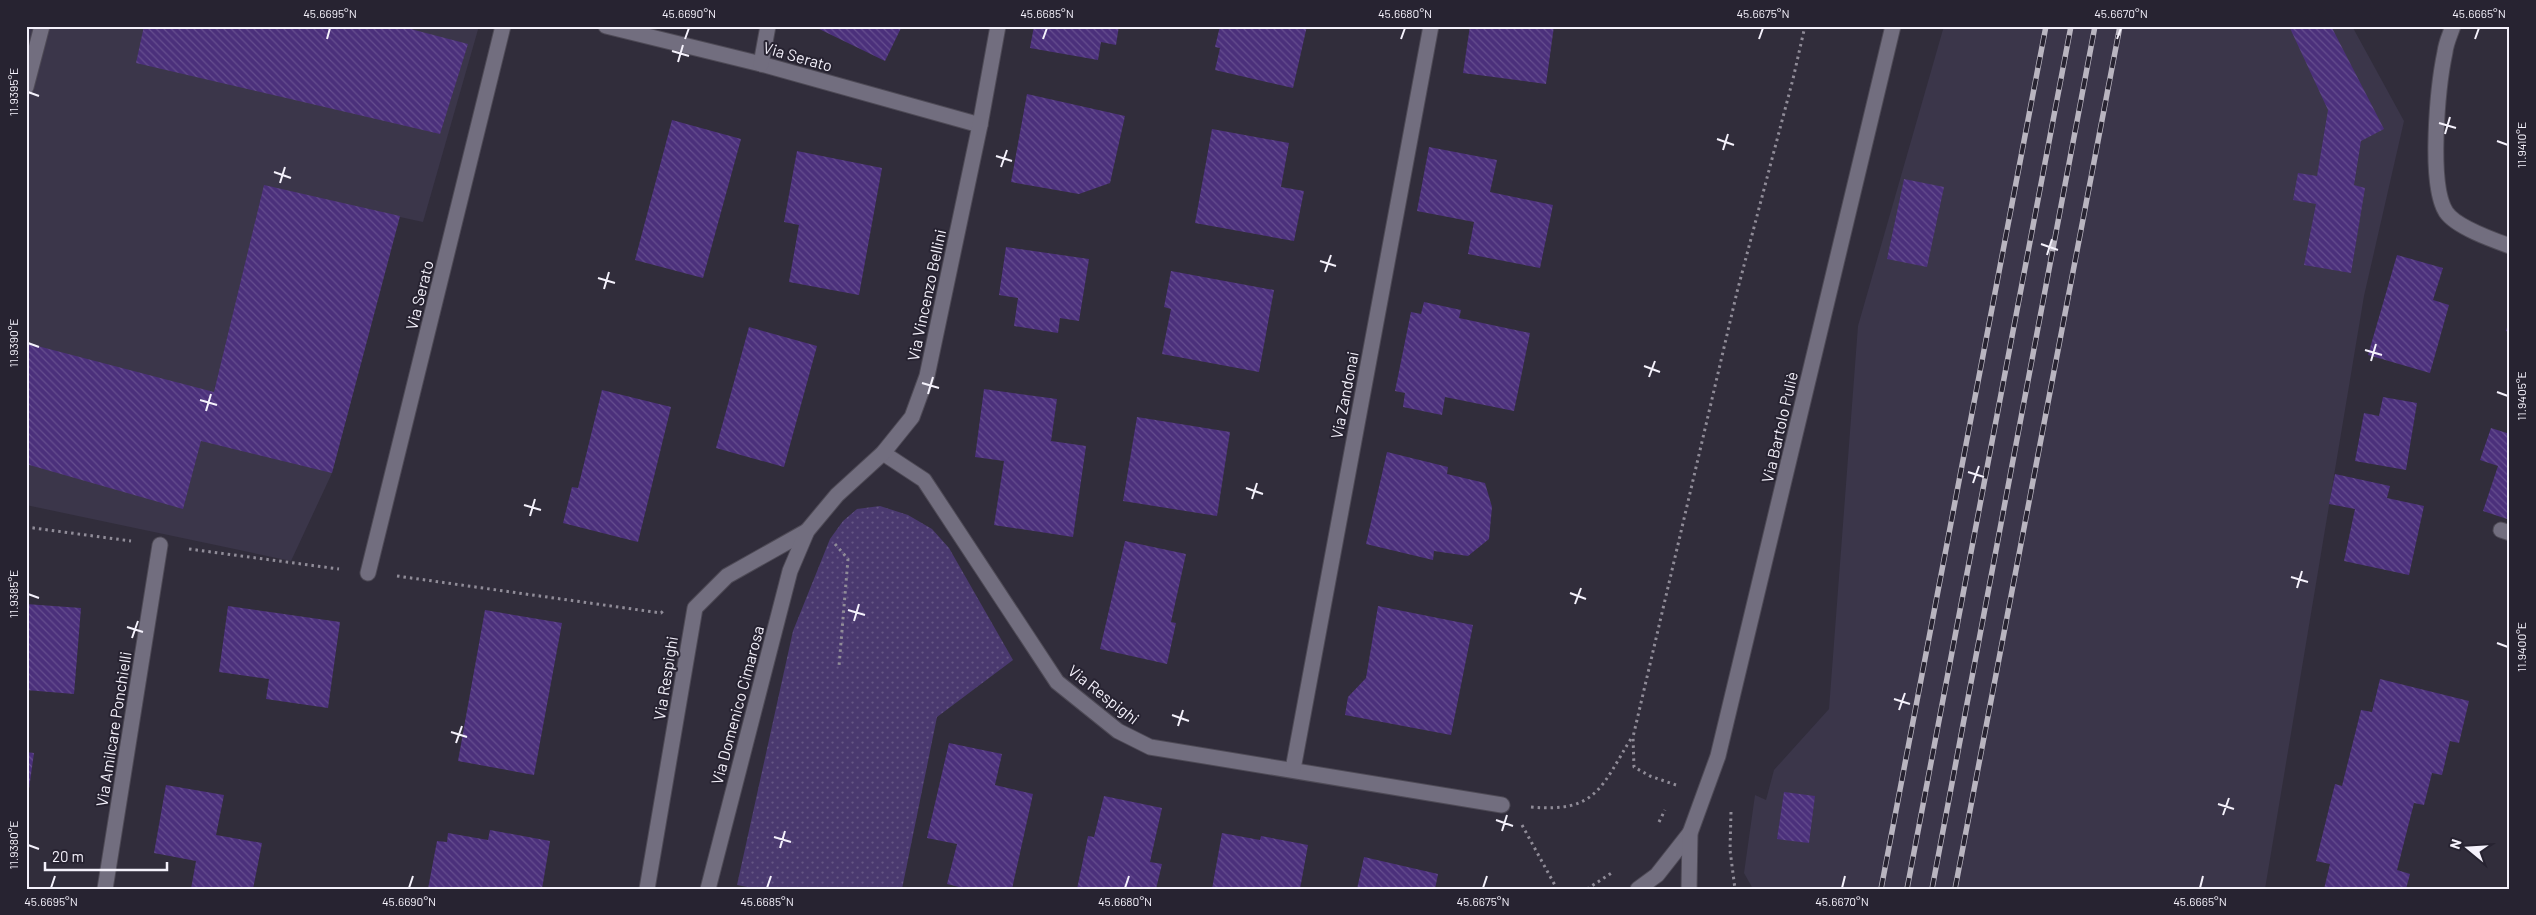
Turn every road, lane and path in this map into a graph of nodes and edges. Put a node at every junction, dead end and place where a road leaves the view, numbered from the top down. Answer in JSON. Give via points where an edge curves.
{"nodes":[{"id":1,"x":42,"y":26,"type":"edge"},
{"id":2,"x":503,"y":26,"type":"edge"},
{"id":3,"x":606,"y":26,"type":"edge"},
{"id":4,"x":768,"y":26,"type":"edge"},
{"id":5,"x":998,"y":26,"type":"edge"},
{"id":6,"x":1430,"y":26,"type":"edge"},
{"id":7,"x":1804,"y":26,"type":"edge"},
{"id":8,"x":1893,"y":26,"type":"edge"},
{"id":9,"x":2453,"y":26,"type":"edge"},
{"id":10,"x":761,"y":64,"type":"junction"},
{"id":11,"x":26,"y":87,"type":"edge"},
{"id":12,"x":980,"y":125,"type":"junction"},
{"id":13,"x":2510,"y":246,"type":"edge"},
{"id":14,"x":883,"y":453,"type":"junction"},
{"id":15,"x":26,"y":527,"type":"edge"},
{"id":16,"x":810,"y":527,"type":"junction"},
{"id":17,"x":160,"y":545,"type":"junction"},
{"id":18,"x":368,"y":572,"type":"junction"},
{"id":19,"x":666,"y":607,"type":"dead end"},
{"id":20,"x":839,"y":666,"type":"dead end"},
{"id":21,"x":1633,"y":737,"type":"junction"},
{"id":22,"x":1293,"y":770,"type":"junction"},
{"id":23,"x":1673,"y":794,"type":"dead end"},
{"id":24,"x":1668,"y":803,"type":"dead end"},
{"id":25,"x":1731,"y":803,"type":"dead end"},
{"id":26,"x":1506,"y":805,"type":"junction"},
{"id":27,"x":1655,"y":829,"type":"dead end"},
{"id":28,"x":1690,"y":833,"type":"junction"},
{"id":29,"x":1615,"y":870,"type":"dead end"},
{"id":30,"x":105,"y":889,"type":"edge"},
{"id":31,"x":647,"y":889,"type":"edge"},
{"id":32,"x":708,"y":889,"type":"edge"},
{"id":33,"x":1557,"y":889,"type":"edge"},
{"id":34,"x":1588,"y":889,"type":"edge"},
{"id":35,"x":1638,"y":889,"type":"edge"},
{"id":36,"x":1689,"y":889,"type":"edge"},
{"id":37,"x":1734,"y":889,"type":"edge"}],
"edges":[{"from":1,"to":11,"type":"street"},
{"from":2,"to":18,"type":"street","name":"Via Serato"},
{"from":3,"to":10,"type":"street","name":"Via Serato"},
{"from":4,"to":10,"type":"street"},
{"from":5,"to":12,"type":"street","name":"Via Vincenzo Bellini"},
{"from":6,"to":22,"type":"street","name":"Via Zandonai"},
{"from":7,"to":21,"type":"path","via":[[1793,80],[1736,292]]},
{"from":8,"to":28,"type":"street","name":"Via Bartolo Puliè","via":[[1718,756]]},
{"from":9,"to":13,"type":"street","via":[[2445,52],[2435,150],[2436,184],[2446,212],[2473,232]]},
{"from":10,"to":12,"type":"street","name":"Via Serato"},
{"from":12,"to":14,"type":"street","name":"Via Vincenzo Bellini","via":[[927,376],[912,417]]},
{"from":14,"to":16,"type":"street","name":"Via Vincenzo Bellini","via":[[837,495]]},
{"from":14,"to":22,"type":"street","name":"Via Respighi","via":[[924,480],[1057,682],[1118,731],[1150,747]]},
{"from":15,"to":17,"type":"path"},
{"from":16,"to":20,"type":"path","via":[[848,559]]},
{"from":16,"to":31,"type":"street","name":"Via Respighi","via":[[727,576],[695,608]]},
{"from":16,"to":32,"type":"street","name":"Via Domenico Cimarosa","via":[[790,570]]},
{"from":17,"to":18,"type":"path"},
{"from":17,"to":30,"type":"street","name":"Via Amilcare Ponchielli"},
{"from":18,"to":19,"type":"path","name":"Via Respighi","via":[[661,613]]},
{"from":21,"to":23,"type":"path","via":[[1634,767],[1677,785]]},
{"from":21,"to":26,"type":"path","via":[[1599,791],[1580,804],[1544,808]]},
{"from":22,"to":26,"type":"street","name":"Via Respighi"},
{"from":24,"to":27,"type":"path"},
{"from":25,"to":37,"type":"path","via":[[1730,850]]},
{"from":26,"to":33,"type":"path"},
{"from":28,"to":35,"type":"street","name":"Via Bartolo Puliè","via":[[1657,875]]},
{"from":28,"to":36,"type":"street","name":"Via Bartolo Puliè"},
{"from":29,"to":34,"type":"path"}]}
